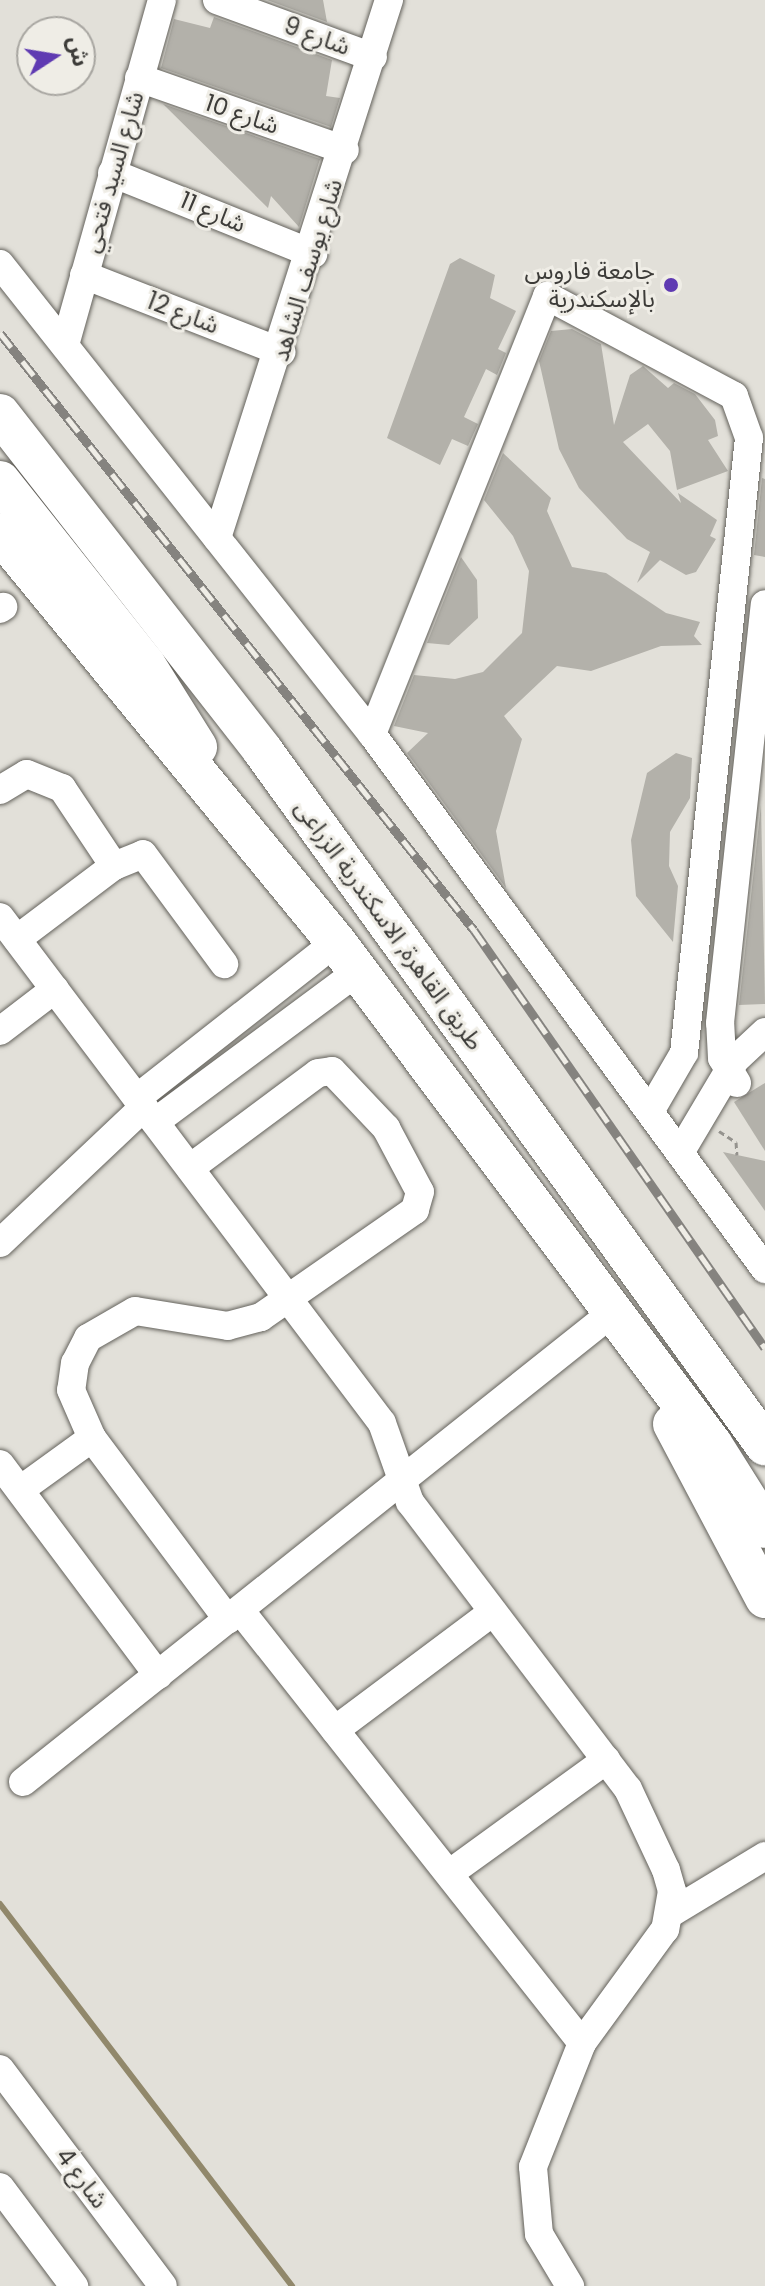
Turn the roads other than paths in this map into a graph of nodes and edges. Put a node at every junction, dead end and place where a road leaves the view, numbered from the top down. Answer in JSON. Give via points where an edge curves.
{"nodes":[{"id":1,"x":162,"y":0,"type":"edge"},
{"id":2,"x":217,"y":0,"type":"edge"},
{"id":3,"x":389,"y":0,"type":"edge"},
{"id":4,"x":373,"y":57,"type":"junction"},
{"id":5,"x":139,"y":78,"type":"junction"},
{"id":6,"x":345,"y":150,"type":"junction"},
{"id":7,"x":112,"y":173,"type":"junction"},
{"id":8,"x":313,"y":254,"type":"junction"},
{"id":9,"x":0,"y":264,"type":"edge"},
{"id":10,"x":84,"y":275,"type":"junction"},
{"id":11,"x":65,"y":345,"type":"junction"},
{"id":12,"x":282,"y":352,"type":"junction"},
{"id":13,"x":0,"y":414,"type":"edge"},
{"id":14,"x":0,"y":481,"type":"edge"},
{"id":15,"x":0,"y":533,"type":"edge"},
{"id":16,"x":217,"y":538,"type":"junction"},
{"id":17,"x":765,"y":604,"type":"edge"},
{"id":18,"x":372,"y":734,"type":"junction"},
{"id":19,"x":0,"y":790,"type":"edge"},
{"id":20,"x":222,"y":809,"type":"junction"},
{"id":21,"x":114,"y":866,"type":"junction"},
{"id":22,"x":8,"y":928,"type":"edge"},
{"id":23,"x":347,"y":956,"type":"junction"},
{"id":24,"x":224,"y":964,"type":"dead end"},
{"id":25,"x":55,"y":989,"type":"junction"},
{"id":26,"x":0,"y":1031,"type":"edge"},
{"id":27,"x":765,"y":1032,"type":"edge"},
{"id":28,"x":765,"y":1047,"type":"edge"},
{"id":29,"x":733,"y":1078,"type":"junction"},
{"id":30,"x":145,"y":1109,"type":"junction"},
{"id":31,"x":651,"y":1110,"type":"junction"},
{"id":32,"x":684,"y":1156,"type":"junction"},
{"id":33,"x":190,"y":1168,"type":"junction"},
{"id":34,"x":0,"y":1243,"type":"edge"},
{"id":35,"x":765,"y":1269,"type":"edge"},
{"id":36,"x":289,"y":1298,"type":"junction"},
{"id":37,"x":624,"y":1327,"type":"junction"},
{"id":38,"x":92,"y":1438,"type":"junction"},
{"id":39,"x":765,"y":1445,"type":"edge"},
{"id":40,"x":0,"y":1464,"type":"edge"},
{"id":41,"x":404,"y":1483,"type":"junction"},
{"id":42,"x":20,"y":1490,"type":"junction"},
{"id":43,"x":765,"y":1528,"type":"edge"},
{"id":44,"x":765,"y":1598,"type":"edge"},
{"id":45,"x":493,"y":1612,"type":"junction"},
{"id":46,"x":234,"y":1615,"type":"junction"},
{"id":47,"x":158,"y":1675,"type":"junction"},
{"id":48,"x":335,"y":1730,"type":"junction"},
{"id":49,"x":606,"y":1760,"type":"junction"},
{"id":50,"x":23,"y":1782,"type":"dead end"},
{"id":51,"x":765,"y":1856,"type":"edge"},
{"id":52,"x":450,"y":1873,"type":"junction"},
{"id":53,"x":671,"y":1913,"type":"junction"},
{"id":54,"x":582,"y":2043,"type":"junction"},
{"id":55,"x":0,"y":2069,"type":"edge"},
{"id":56,"x":0,"y":2187,"type":"edge"},
{"id":57,"x":74,"y":2286,"type":"edge"},
{"id":58,"x":163,"y":2286,"type":"edge"},
{"id":59,"x":570,"y":2286,"type":"edge"}],
"edges":[{"from":1,"to":5,"type":"street","name":"شارع السيد فتحي"},
{"from":2,"to":4,"type":"street","name":"شارع 9"},
{"from":3,"to":4,"type":"street","name":"شارع يوسف الشاهد"},
{"from":4,"to":6,"type":"street","name":"شارع يوسف الشاهد"},
{"from":5,"to":6,"type":"street","name":"شارع 10"},
{"from":5,"to":7,"type":"street","name":"شارع السيد فتحي"},
{"from":6,"to":8,"type":"street","name":"شارع يوسف الشاهد"},
{"from":7,"to":8,"type":"street","name":"شارع 11"},
{"from":7,"to":10,"type":"street","name":"شارع السيد فتحي"},
{"from":8,"to":12,"type":"street","name":"شارع يوسف الشاهد"},
{"from":9,"to":11,"type":"street"},
{"from":10,"to":11,"type":"street","name":"شارع السيد فتحي"},
{"from":10,"to":12,"type":"street","name":"شارع 12"},
{"from":11,"to":16,"type":"street"},
{"from":12,"to":16,"type":"street","name":"شارع يوسف الشاهد"},
{"from":13,"to":39,"type":"highway","name":"طريق القاهرة, الاسكندرية الزراعى","via":[[263,751]]},
{"from":14,"to":20,"type":"highway","via":[[167,694]]},
{"from":15,"to":20,"type":"highway","name":"طريق القاهرة, الاسكندرية الزراعى"},
{"from":16,"to":18,"type":"street"},
{"from":17,"to":29,"type":"street","via":[[720,1023]]},
{"from":18,"to":31,"type":"street"},
{"from":18,"to":31,"type":"street","via":[[547,296],[734,396],[749,438],[684,1053]]},
{"from":19,"to":21,"type":"street","via":[[27,774],[62,788]]},
{"from":20,"to":23,"type":"highway","name":"طريق القاهرة, الاسكندرية الزراعى"},
{"from":21,"to":22,"type":"street"},
{"from":21,"to":24,"type":"street","via":[[143,854]]},
{"from":22,"to":25,"type":"street"},
{"from":23,"to":30,"type":"street"},
{"from":23,"to":37,"type":"highway","name":"طريق القاهرة, الاسكندرية الزراعى"},
{"from":25,"to":26,"type":"street"},
{"from":25,"to":30,"type":"street"},
{"from":27,"to":29,"type":"street"},
{"from":28,"to":29,"type":"street"},
{"from":29,"to":32,"type":"street"},
{"from":29,"to":32,"type":"street","via":[[712,1128]]},
{"from":30,"to":33,"type":"street"},
{"from":30,"to":34,"type":"street"},
{"from":31,"to":32,"type":"street"},
{"from":32,"to":35,"type":"street"},
{"from":33,"to":36,"type":"street"},
{"from":33,"to":36,"type":"street","via":[[318,1073],[344,1076],[366,1101],[404,1157],[418,1205]]},
{"from":36,"to":38,"type":"street","via":[[228,1326],[163,1311],[109,1320],[75,1363],[71,1390]]},
{"from":36,"to":41,"type":"street","via":[[391,1437]]},
{"from":37,"to":41,"type":"street"},
{"from":37,"to":43,"type":"highway","name":"طريق القاهرة, الاسكندرية الزراعى"},
{"from":37,"to":44,"type":"highway"},
{"from":38,"to":42,"type":"street"},
{"from":38,"to":46,"type":"street"},
{"from":40,"to":42,"type":"street"},
{"from":41,"to":45,"type":"street"},
{"from":41,"to":46,"type":"street"},
{"from":42,"to":47,"type":"street"},
{"from":45,"to":48,"type":"street"},
{"from":45,"to":49,"type":"street"},
{"from":46,"to":47,"type":"street"},
{"from":46,"to":48,"type":"street"},
{"from":47,"to":50,"type":"street"},
{"from":48,"to":52,"type":"street"},
{"from":49,"to":52,"type":"street"},
{"from":49,"to":53,"type":"street","via":[[666,1870]]},
{"from":51,"to":53,"type":"street"},
{"from":52,"to":54,"type":"street"},
{"from":53,"to":54,"type":"street"},
{"from":54,"to":59,"type":"street","via":[[533,2167],[539,2234]]},
{"from":55,"to":58,"type":"street","name":"شارع 4"},
{"from":56,"to":57,"type":"street"}]}
